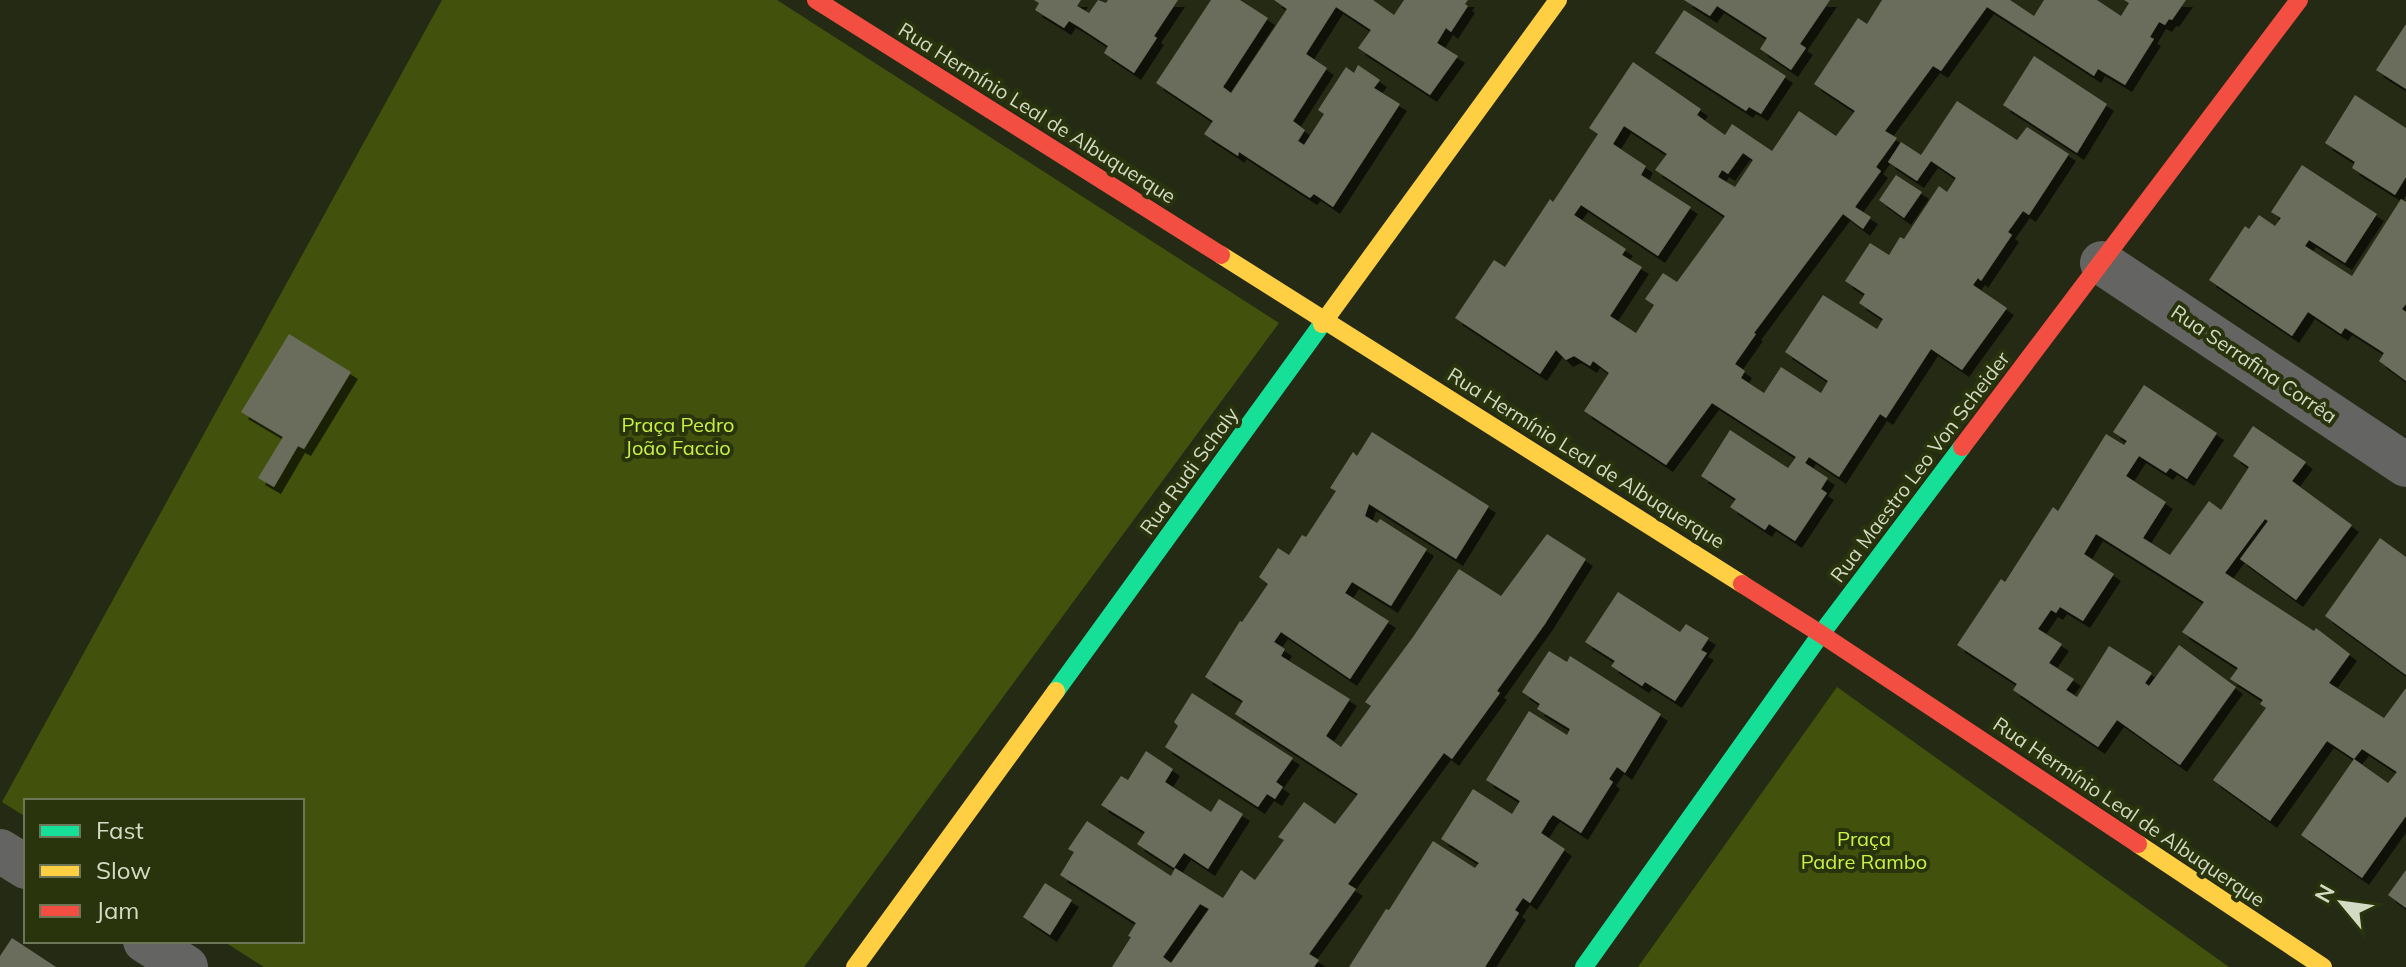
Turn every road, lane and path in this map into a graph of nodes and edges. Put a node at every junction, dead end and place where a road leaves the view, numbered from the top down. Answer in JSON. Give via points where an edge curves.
{"nodes":[{"id":1,"x":816,"y":0,"type":"edge"},
{"id":2,"x":1558,"y":0,"type":"edge"},
{"id":3,"x":2299,"y":0,"type":"edge"},
{"id":4,"x":2102,"y":263,"type":"junction"},
{"id":5,"x":1326,"y":320,"type":"junction"},
{"id":6,"x":2406,"y":465,"type":"edge"},
{"id":7,"x":1821,"y":634,"type":"junction"},
{"id":8,"x":0,"y":851,"type":"edge"},
{"id":9,"x":24,"y":866,"type":"edge"},
{"id":10,"x":148,"y":943,"type":"edge"},
{"id":11,"x":186,"y":967,"type":"edge"},
{"id":12,"x":855,"y":967,"type":"edge"},
{"id":13,"x":1584,"y":967,"type":"edge"},
{"id":14,"x":2323,"y":967,"type":"edge"}],
"edges":[{"from":1,"to":5,"type":"street","name":"Rua Hermínio Leal de Albuquerque"},
{"from":2,"to":5,"type":"street","name":"Rua Rudi Schaly"},
{"from":3,"to":4,"type":"street","name":"Rua Maestro Leo Von Scheider"},
{"from":4,"to":6,"type":"street","name":"Rua Serrafina Corrêa"},
{"from":4,"to":7,"type":"street","name":"Rua Maestro Leo Von Scheider"},
{"from":5,"to":7,"type":"street","name":"Rua Hermínio Leal de Albuquerque"},
{"from":5,"to":12,"type":"street","name":"Rua Rudi Schaly"},
{"from":7,"to":13,"type":"street","name":"Rua Maestro Leo Von Scheider"},
{"from":7,"to":14,"type":"street","name":"Rua Hermínio Leal de Albuquerque"},
{"from":8,"to":9,"type":"street"},
{"from":10,"to":11,"type":"street"}]}
